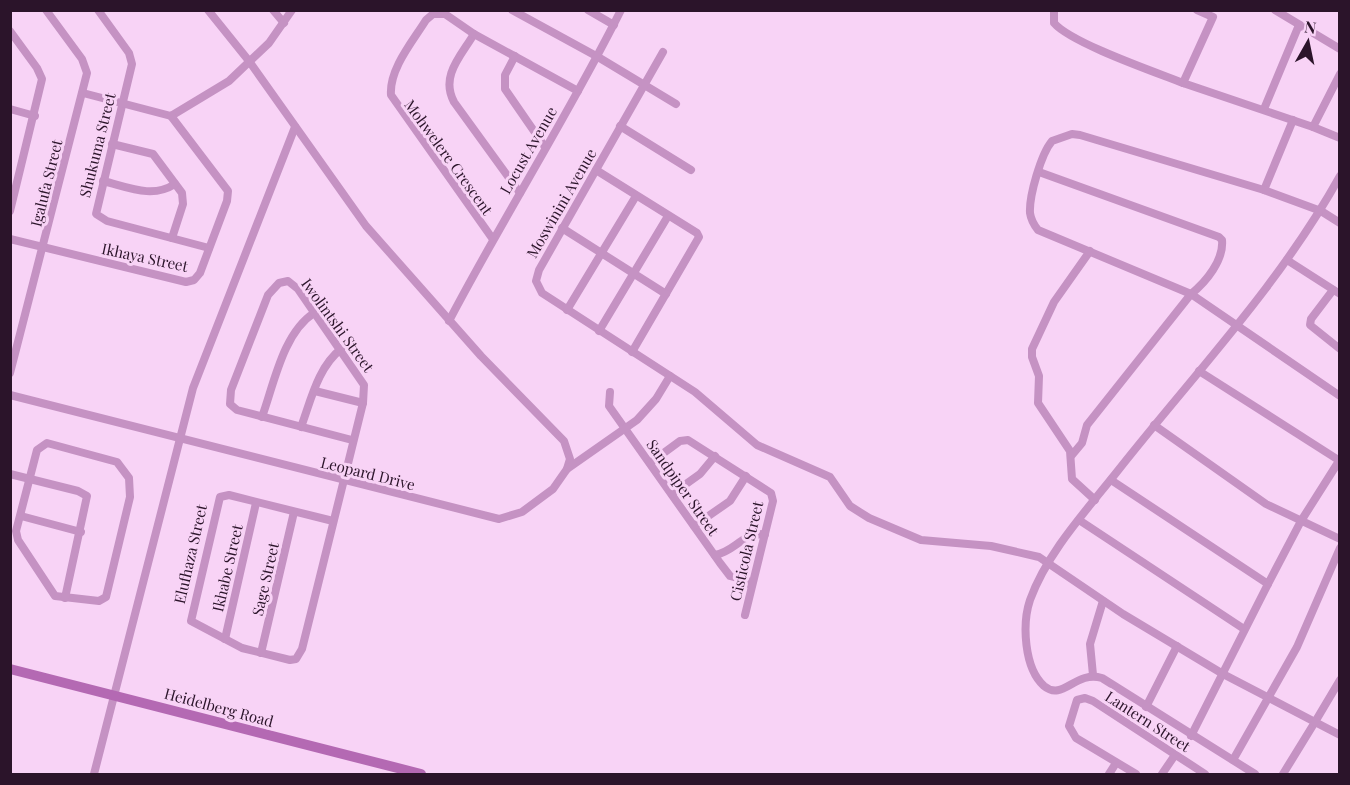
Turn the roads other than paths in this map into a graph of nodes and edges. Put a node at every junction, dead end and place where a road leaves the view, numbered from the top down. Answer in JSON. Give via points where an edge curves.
{"nodes":[{"id":1,"x":46,"y":10,"type":"edge"},
{"id":2,"x":98,"y":10,"type":"edge"},
{"id":3,"x":208,"y":10,"type":"edge"},
{"id":4,"x":273,"y":10,"type":"edge"},
{"id":5,"x":292,"y":10,"type":"edge"},
{"id":6,"x":512,"y":10,"type":"edge"},
{"id":7,"x":588,"y":10,"type":"edge"},
{"id":8,"x":621,"y":10,"type":"edge"},
{"id":9,"x":1054,"y":10,"type":"edge"},
{"id":10,"x":1197,"y":10,"type":"edge"},
{"id":11,"x":1275,"y":10,"type":"edge"},
{"id":12,"x":1214,"y":14,"type":"edge"},
{"id":13,"x":284,"y":23,"type":"junction"},
{"id":14,"x":614,"y":25,"type":"junction"},
{"id":15,"x":1299,"y":25,"type":"junction"},
{"id":16,"x":10,"y":31,"type":"edge"},
{"id":17,"x":474,"y":34,"type":"junction"},
{"id":18,"x":1340,"y":48,"type":"edge"},
{"id":19,"x":663,"y":52,"type":"dead end"},
{"id":20,"x":515,"y":56,"type":"junction"},
{"id":21,"x":598,"y":57,"type":"junction"},
{"id":22,"x":249,"y":61,"type":"junction"},
{"id":23,"x":1340,"y":75,"type":"edge"},
{"id":24,"x":1183,"y":83,"type":"junction"},
{"id":25,"x":642,"y":85,"type":"junction"},
{"id":26,"x":578,"y":91,"type":"junction"},
{"id":27,"x":83,"y":93,"type":"junction"},
{"id":28,"x":121,"y":104,"type":"junction"},
{"id":29,"x":676,"y":104,"type":"dead end"},
{"id":30,"x":10,"y":109,"type":"edge"},
{"id":31,"x":1264,"y":109,"type":"junction"},
{"id":32,"x":34,"y":116,"type":"junction"},
{"id":33,"x":171,"y":116,"type":"junction"},
{"id":34,"x":1293,"y":120,"type":"junction"},
{"id":35,"x":620,"y":126,"type":"junction"},
{"id":36,"x":295,"y":127,"type":"junction"},
{"id":37,"x":1313,"y":127,"type":"junction"},
{"id":38,"x":1340,"y":138,"type":"edge"},
{"id":39,"x":112,"y":144,"type":"junction"},
{"id":40,"x":545,"y":147,"type":"junction"},
{"id":41,"x":596,"y":170,"type":"junction"},
{"id":42,"x":691,"y":170,"type":"dead end"},
{"id":43,"x":1039,"y":172,"type":"junction"},
{"id":44,"x":1340,"y":176,"type":"edge"},
{"id":45,"x":103,"y":181,"type":"junction"},
{"id":46,"x":175,"y":184,"type":"junction"},
{"id":47,"x":1263,"y":190,"type":"junction"},
{"id":48,"x":520,"y":193,"type":"junction"},
{"id":49,"x":636,"y":196,"type":"junction"},
{"id":50,"x":10,"y":211,"type":"edge"},
{"id":51,"x":1320,"y":211,"type":"junction"},
{"id":52,"x":668,"y":216,"type":"junction"},
{"id":53,"x":1340,"y":223,"type":"edge"},
{"id":54,"x":562,"y":228,"type":"junction"},
{"id":55,"x":10,"y":238,"type":"edge"},
{"id":56,"x":172,"y":238,"type":"junction"},
{"id":57,"x":492,"y":238,"type":"junction"},
{"id":58,"x":43,"y":247,"type":"junction"},
{"id":59,"x":209,"y":248,"type":"junction"},
{"id":60,"x":1090,"y":251,"type":"junction"},
{"id":61,"x":602,"y":252,"type":"junction"},
{"id":62,"x":1287,"y":260,"type":"junction"},
{"id":63,"x":634,"y":274,"type":"junction"},
{"id":64,"x":1336,"y":292,"type":"edge"},
{"id":65,"x":666,"y":294,"type":"junction"},
{"id":66,"x":1191,"y":294,"type":"junction"},
{"id":67,"x":567,"y":310,"type":"junction"},
{"id":68,"x":314,"y":313,"type":"junction"},
{"id":69,"x":449,"y":321,"type":"junction"},
{"id":70,"x":1238,"y":326,"type":"junction"},
{"id":71,"x":599,"y":330,"type":"junction"},
{"id":72,"x":1340,"y":349,"type":"edge"},
{"id":73,"x":341,"y":350,"type":"junction"},
{"id":74,"x":632,"y":352,"type":"junction"},
{"id":75,"x":1199,"y":371,"type":"junction"},
{"id":76,"x":10,"y":372,"type":"edge"},
{"id":77,"x":670,"y":375,"type":"junction"},
{"id":78,"x":315,"y":391,"type":"junction"},
{"id":79,"x":610,"y":392,"type":"dead end"},
{"id":80,"x":10,"y":395,"type":"edge"},
{"id":81,"x":1340,"y":396,"type":"edge"},
{"id":82,"x":363,"y":403,"type":"junction"},
{"id":83,"x":262,"y":417,"type":"junction"},
{"id":84,"x":1154,"y":425,"type":"junction"},
{"id":85,"x":301,"y":427,"type":"junction"},
{"id":86,"x":626,"y":428,"type":"junction"},
{"id":87,"x":180,"y":440,"type":"junction"},
{"id":88,"x":352,"y":440,"type":"junction"},
{"id":89,"x":1072,"y":455,"type":"junction"},
{"id":90,"x":715,"y":456,"type":"junction"},
{"id":91,"x":1339,"y":461,"type":"edge"},
{"id":92,"x":650,"y":463,"type":"junction"},
{"id":93,"x":567,"y":469,"type":"junction"},
{"id":94,"x":10,"y":474,"type":"edge"},
{"id":95,"x":746,"y":476,"type":"junction"},
{"id":96,"x":29,"y":479,"type":"junction"},
{"id":97,"x":1111,"y":480,"type":"junction"},
{"id":98,"x":342,"y":481,"type":"junction"},
{"id":99,"x":672,"y":494,"type":"junction"},
{"id":100,"x":1095,"y":500,"type":"junction"},
{"id":101,"x":256,"y":502,"type":"junction"},
{"id":102,"x":294,"y":512,"type":"junction"},
{"id":103,"x":21,"y":516,"type":"junction"},
{"id":104,"x":1079,"y":520,"type":"junction"},
{"id":105,"x":333,"y":521,"type":"junction"},
{"id":106,"x":1301,"y":521,"type":"junction"},
{"id":107,"x":694,"y":526,"type":"junction"},
{"id":108,"x":81,"y":532,"type":"junction"},
{"id":109,"x":765,"y":534,"type":"junction"},
{"id":110,"x":1340,"y":539,"type":"edge"},
{"id":111,"x":1340,"y":548,"type":"edge"},
{"id":112,"x":715,"y":555,"type":"junction"},
{"id":113,"x":1048,"y":563,"type":"junction"},
{"id":114,"x":1268,"y":584,"type":"junction"},
{"id":115,"x":751,"y":586,"type":"junction"},
{"id":116,"x":65,"y":598,"type":"junction"},
{"id":117,"x":1103,"y":601,"type":"junction"},
{"id":118,"x":745,"y":615,"type":"dead end"},
{"id":119,"x":1244,"y":629,"type":"junction"},
{"id":120,"x":225,"y":639,"type":"junction"},
{"id":121,"x":1177,"y":646,"type":"junction"},
{"id":122,"x":261,"y":653,"type":"junction"},
{"id":123,"x":10,"y":669,"type":"edge"},
{"id":124,"x":1223,"y":674,"type":"junction"},
{"id":125,"x":1093,"y":675,"type":"junction"},
{"id":126,"x":1340,"y":680,"type":"edge"},
{"id":127,"x":113,"y":695,"type":"junction"},
{"id":128,"x":1268,"y":699,"type":"junction"},
{"id":129,"x":1146,"y":707,"type":"junction"},
{"id":130,"x":1315,"y":722,"type":"junction"},
{"id":131,"x":1340,"y":735,"type":"edge"},
{"id":132,"x":1191,"y":736,"type":"junction"},
{"id":133,"x":1175,"y":755,"type":"junction"},
{"id":134,"x":1233,"y":760,"type":"junction"},
{"id":135,"x":1116,"y":763,"type":"junction"},
{"id":136,"x":94,"y":774,"type":"edge"},
{"id":137,"x":421,"y":774,"type":"edge"},
{"id":138,"x":1109,"y":774,"type":"edge"},
{"id":139,"x":1136,"y":774,"type":"edge"},
{"id":140,"x":1162,"y":774,"type":"edge"},
{"id":141,"x":1205,"y":774,"type":"edge"},
{"id":142,"x":1255,"y":774,"type":"edge"},
{"id":143,"x":1283,"y":774,"type":"edge"}],
"edges":[{"from":1,"to":27,"type":"street","name":"Igalufa Street","via":[[84,63],[87,73]]},
{"from":2,"to":28,"type":"street","name":"Shukuma Street","via":[[132,58]]},
{"from":3,"to":22,"type":"street"},
{"from":4,"to":13,"type":"street"},
{"from":5,"to":13,"type":"street"},
{"from":6,"to":21,"type":"street"},
{"from":7,"to":14,"type":"street"},
{"from":8,"to":14,"type":"street","name":"Locust Avenue"},
{"from":9,"to":24,"type":"street","via":[[1054,23],[1062,30]]},
{"from":10,"to":12,"type":"street"},
{"from":11,"to":15,"type":"street"},
{"from":12,"to":24,"type":"street"},
{"from":13,"to":22,"type":"street"},
{"from":14,"to":21,"type":"street","name":"Locust Avenue"},
{"from":15,"to":18,"type":"street"},
{"from":15,"to":31,"type":"street"},
{"from":16,"to":32,"type":"street","via":[[41,75]]},
{"from":17,"to":20,"type":"street","name":"Mohwelere Crescent"},
{"from":17,"to":48,"type":"street","via":[[448,78],[448,88]]},
{"from":17,"to":57,"type":"street","name":"Mohwelere Crescent","via":[[445,14],[429,16],[397,71],[391,95]]},
{"from":19,"to":25,"type":"street","name":"Moswinini Avenue"},
{"from":20,"to":26,"type":"street","name":"Mohwelere Crescent"},
{"from":20,"to":40,"type":"street","via":[[505,75],[505,88]]},
{"from":21,"to":25,"type":"street"},
{"from":21,"to":26,"type":"street","name":"Locust Avenue"},
{"from":22,"to":33,"type":"street","via":[[224,85]]},
{"from":22,"to":36,"type":"street"},
{"from":23,"to":37,"type":"street"},
{"from":24,"to":31,"type":"street"},
{"from":25,"to":29,"type":"street"},
{"from":25,"to":35,"type":"street","name":"Moswinini Avenue"},
{"from":26,"to":40,"type":"street","name":"Locust Avenue"},
{"from":27,"to":28,"type":"street"},
{"from":27,"to":58,"type":"street","name":"Igalufa Street"},
{"from":28,"to":33,"type":"street"},
{"from":28,"to":39,"type":"street","name":"Shukuma Street"},
{"from":30,"to":32,"type":"street"},
{"from":31,"to":34,"type":"street"},
{"from":32,"to":50,"type":"street"},
{"from":33,"to":59,"type":"street","name":"Ikhaya Street","via":[[228,191]]},
{"from":34,"to":37,"type":"street"},
{"from":34,"to":47,"type":"street"},
{"from":35,"to":41,"type":"street","name":"Moswinini Avenue"},
{"from":35,"to":42,"type":"street"},
{"from":36,"to":69,"type":"street","via":[[366,226]]},
{"from":36,"to":87,"type":"street","via":[[197,376]]},
{"from":37,"to":38,"type":"street"},
{"from":39,"to":45,"type":"street","name":"Shukuma Street"},
{"from":39,"to":46,"type":"street","via":[[153,154]]},
{"from":40,"to":48,"type":"street","name":"Locust Avenue"},
{"from":41,"to":49,"type":"street"},
{"from":41,"to":54,"type":"street","name":"Moswinini Avenue"},
{"from":43,"to":47,"type":"street","via":[[1052,141],[1075,134]]},
{"from":43,"to":60,"type":"street","via":[[1030,204],[1033,223],[1041,233]]},
{"from":43,"to":66,"type":"street","via":[[1219,237],[1223,244],[1215,265]]},
{"from":44,"to":51,"type":"street"},
{"from":45,"to":46,"type":"street","via":[[152,193]]},
{"from":45,"to":56,"type":"street","name":"Shukuma Street","via":[[95,210],[100,219]]},
{"from":46,"to":56,"type":"street","via":[[184,199]]},
{"from":47,"to":51,"type":"street"},
{"from":48,"to":57,"type":"street","name":"Locust Avenue"},
{"from":49,"to":52,"type":"street"},
{"from":49,"to":61,"type":"street"},
{"from":51,"to":53,"type":"street"},
{"from":51,"to":62,"type":"street"},
{"from":52,"to":63,"type":"street"},
{"from":52,"to":65,"type":"street","via":[[699,237]]},
{"from":54,"to":61,"type":"street"},
{"from":54,"to":67,"type":"street","name":"Moswinini Avenue","via":[[536,281],[542,293]]},
{"from":55,"to":58,"type":"street","name":"Ikhaya Street"},
{"from":56,"to":59,"type":"street","name":"Shukuma Street"},
{"from":57,"to":69,"type":"street","name":"Locust Avenue"},
{"from":58,"to":59,"type":"street","name":"Ikhaya Street","via":[[186,282],[197,277]]},
{"from":58,"to":76,"type":"street","name":"Igalufa Street"},
{"from":60,"to":66,"type":"street"},
{"from":60,"to":89,"type":"street","via":[[1054,302],[1032,349],[1040,376],[1038,403]]},
{"from":61,"to":63,"type":"street"},
{"from":61,"to":67,"type":"street"},
{"from":62,"to":64,"type":"street"},
{"from":62,"to":70,"type":"street"},
{"from":63,"to":65,"type":"street"},
{"from":63,"to":71,"type":"street"},
{"from":64,"to":72,"type":"street","via":[[1310,325]]},
{"from":65,"to":74,"type":"street"},
{"from":66,"to":70,"type":"street"},
{"from":66,"to":89,"type":"street","via":[[1087,425],[1082,443]]},
{"from":67,"to":71,"type":"street","name":"Moswinini Avenue"},
{"from":68,"to":73,"type":"street","name":"Iwolintshi Street"},
{"from":68,"to":83,"type":"street","via":[[302,321],[293,336]]},
{"from":68,"to":83,"type":"street","name":"Iwolintshi Street","via":[[288,281],[279,283],[268,295],[229,400],[237,410]]},
{"from":69,"to":93,"type":"street","via":[[564,441],[570,459]]},
{"from":70,"to":75,"type":"street"},
{"from":70,"to":81,"type":"street"},
{"from":71,"to":74,"type":"street","name":"Moswinini Avenue"},
{"from":73,"to":78,"type":"street","via":[[326,364]]},
{"from":73,"to":82,"type":"street","name":"Iwolintshi Street","via":[[362,380]]},
{"from":74,"to":77,"type":"street","name":"Moswinini Avenue"},
{"from":75,"to":84,"type":"street"},
{"from":75,"to":91,"type":"street"},
{"from":77,"to":86,"type":"street","name":"Leopard Drive","via":[[649,409]]},
{"from":77,"to":113,"type":"street","name":"Moswinini Avenue","via":[[705,399],[757,445],[830,477],[850,506],[869,518],[921,540],[998,548],[1032,555]]},
{"from":78,"to":82,"type":"street"},
{"from":78,"to":85,"type":"street"},
{"from":79,"to":86,"type":"street","name":"Sandpiper Street","via":[[609,406]]},
{"from":80,"to":87,"type":"street","name":"Leopard Drive"},
{"from":82,"to":88,"type":"street","name":"Iwolintshi Street"},
{"from":83,"to":85,"type":"street","name":"Iwolintshi Street"},
{"from":84,"to":97,"type":"street"},
{"from":84,"to":106,"type":"street","via":[[1249,492]]},
{"from":85,"to":88,"type":"street","name":"Iwolintshi Street"},
{"from":86,"to":92,"type":"street","name":"Sandpiper Street"},
{"from":86,"to":93,"type":"street","name":"Leopard Drive"},
{"from":87,"to":98,"type":"street","name":"Leopard Drive"},
{"from":87,"to":127,"type":"street"},
{"from":88,"to":98,"type":"street","name":"Iwolintshi Street"},
{"from":89,"to":100,"type":"street","via":[[1072,479]]},
{"from":90,"to":92,"type":"street","name":"Cisticola Street","via":[[684,440]]},
{"from":90,"to":95,"type":"street","name":"Cisticola Street"},
{"from":90,"to":99,"type":"street","via":[[700,474]]},
{"from":91,"to":106,"type":"street"},
{"from":92,"to":99,"type":"street","name":"Sandpiper Street"},
{"from":93,"to":98,"type":"street","name":"Leopard Drive","via":[[553,489],[522,512],[500,519]]},
{"from":94,"to":96,"type":"street"},
{"from":95,"to":107,"type":"street","via":[[730,501]]},
{"from":95,"to":109,"type":"street","name":"Cisticola Street","via":[[773,496]]},
{"from":96,"to":103,"type":"street"},
{"from":96,"to":108,"type":"street","via":[[87,496]]},
{"from":96,"to":116,"type":"street","via":[[37,450],[47,443],[117,462],[130,483],[106,597],[99,601]]},
{"from":97,"to":100,"type":"street"},
{"from":97,"to":114,"type":"street"},
{"from":98,"to":105,"type":"street","name":"Elufhaza Street"},
{"from":99,"to":107,"type":"street","name":"Sandpiper Street"},
{"from":100,"to":104,"type":"street"},
{"from":101,"to":102,"type":"street","name":"Elufhaza Street"},
{"from":101,"to":120,"type":"street","name":"Ikhabe Street"},
{"from":101,"to":120,"type":"street","name":"Elufhaza Street","via":[[226,495],[217,500],[189,617],[194,624]]},
{"from":102,"to":105,"type":"street","name":"Elufhaza Street"},
{"from":102,"to":122,"type":"street","name":"Sage Street"},
{"from":103,"to":108,"type":"street"},
{"from":103,"to":116,"type":"street","via":[[16,535],[22,548],[52,593]]},
{"from":104,"to":113,"type":"street"},
{"from":104,"to":119,"type":"street"},
{"from":105,"to":122,"type":"street","name":"Elufhaza Street","via":[[300,655],[290,660]]},
{"from":106,"to":110,"type":"street"},
{"from":106,"to":114,"type":"street"},
{"from":107,"to":112,"type":"street","name":"Sandpiper Street"},
{"from":108,"to":116,"type":"street"},
{"from":109,"to":112,"type":"street","via":[[749,535]]},
{"from":109,"to":115,"type":"street","name":"Cisticola Street"},
{"from":111,"to":128,"type":"street","via":[[1297,647]]},
{"from":112,"to":115,"type":"street","name":"Sandpiper Street","via":[[730,576],[748,581]]},
{"from":113,"to":117,"type":"street","name":"Moswinini Avenue"},
{"from":113,"to":125,"type":"street","via":[[1029,602],[1026,621],[1035,675],[1043,686],[1055,691]]},
{"from":114,"to":119,"type":"street"},
{"from":115,"to":118,"type":"street","name":"Cisticola Street"},
{"from":117,"to":121,"type":"street","name":"Moswinini Avenue"},
{"from":117,"to":125,"type":"street","via":[[1090,644]]},
{"from":119,"to":124,"type":"street"},
{"from":120,"to":122,"type":"street","name":"Elufhaza Street"},
{"from":121,"to":124,"type":"street","name":"Moswinini Avenue"},
{"from":121,"to":129,"type":"street"},
{"from":123,"to":127,"type":"main road","name":"Heidelberg Road"},
{"from":124,"to":128,"type":"street","name":"Moswinini Avenue"},
{"from":124,"to":132,"type":"street"},
{"from":125,"to":129,"type":"street"},
{"from":126,"to":130,"type":"street"},
{"from":127,"to":136,"type":"street"},
{"from":127,"to":137,"type":"main road","name":"Heidelberg Road"},
{"from":128,"to":130,"type":"street","name":"Moswinini Avenue"},
{"from":128,"to":134,"type":"street"},
{"from":129,"to":132,"type":"street"},
{"from":130,"to":131,"type":"street","name":"Moswinini Avenue"},
{"from":130,"to":143,"type":"street"},
{"from":132,"to":134,"type":"street"},
{"from":133,"to":135,"type":"street","name":"Lantern Street","via":[[1093,701],[1077,700],[1069,726],[1076,738]]},
{"from":133,"to":140,"type":"street"},
{"from":133,"to":141,"type":"street","name":"Lantern Street"},
{"from":134,"to":142,"type":"street"},
{"from":135,"to":138,"type":"street"},
{"from":135,"to":139,"type":"street","name":"Lantern Street"}]}
